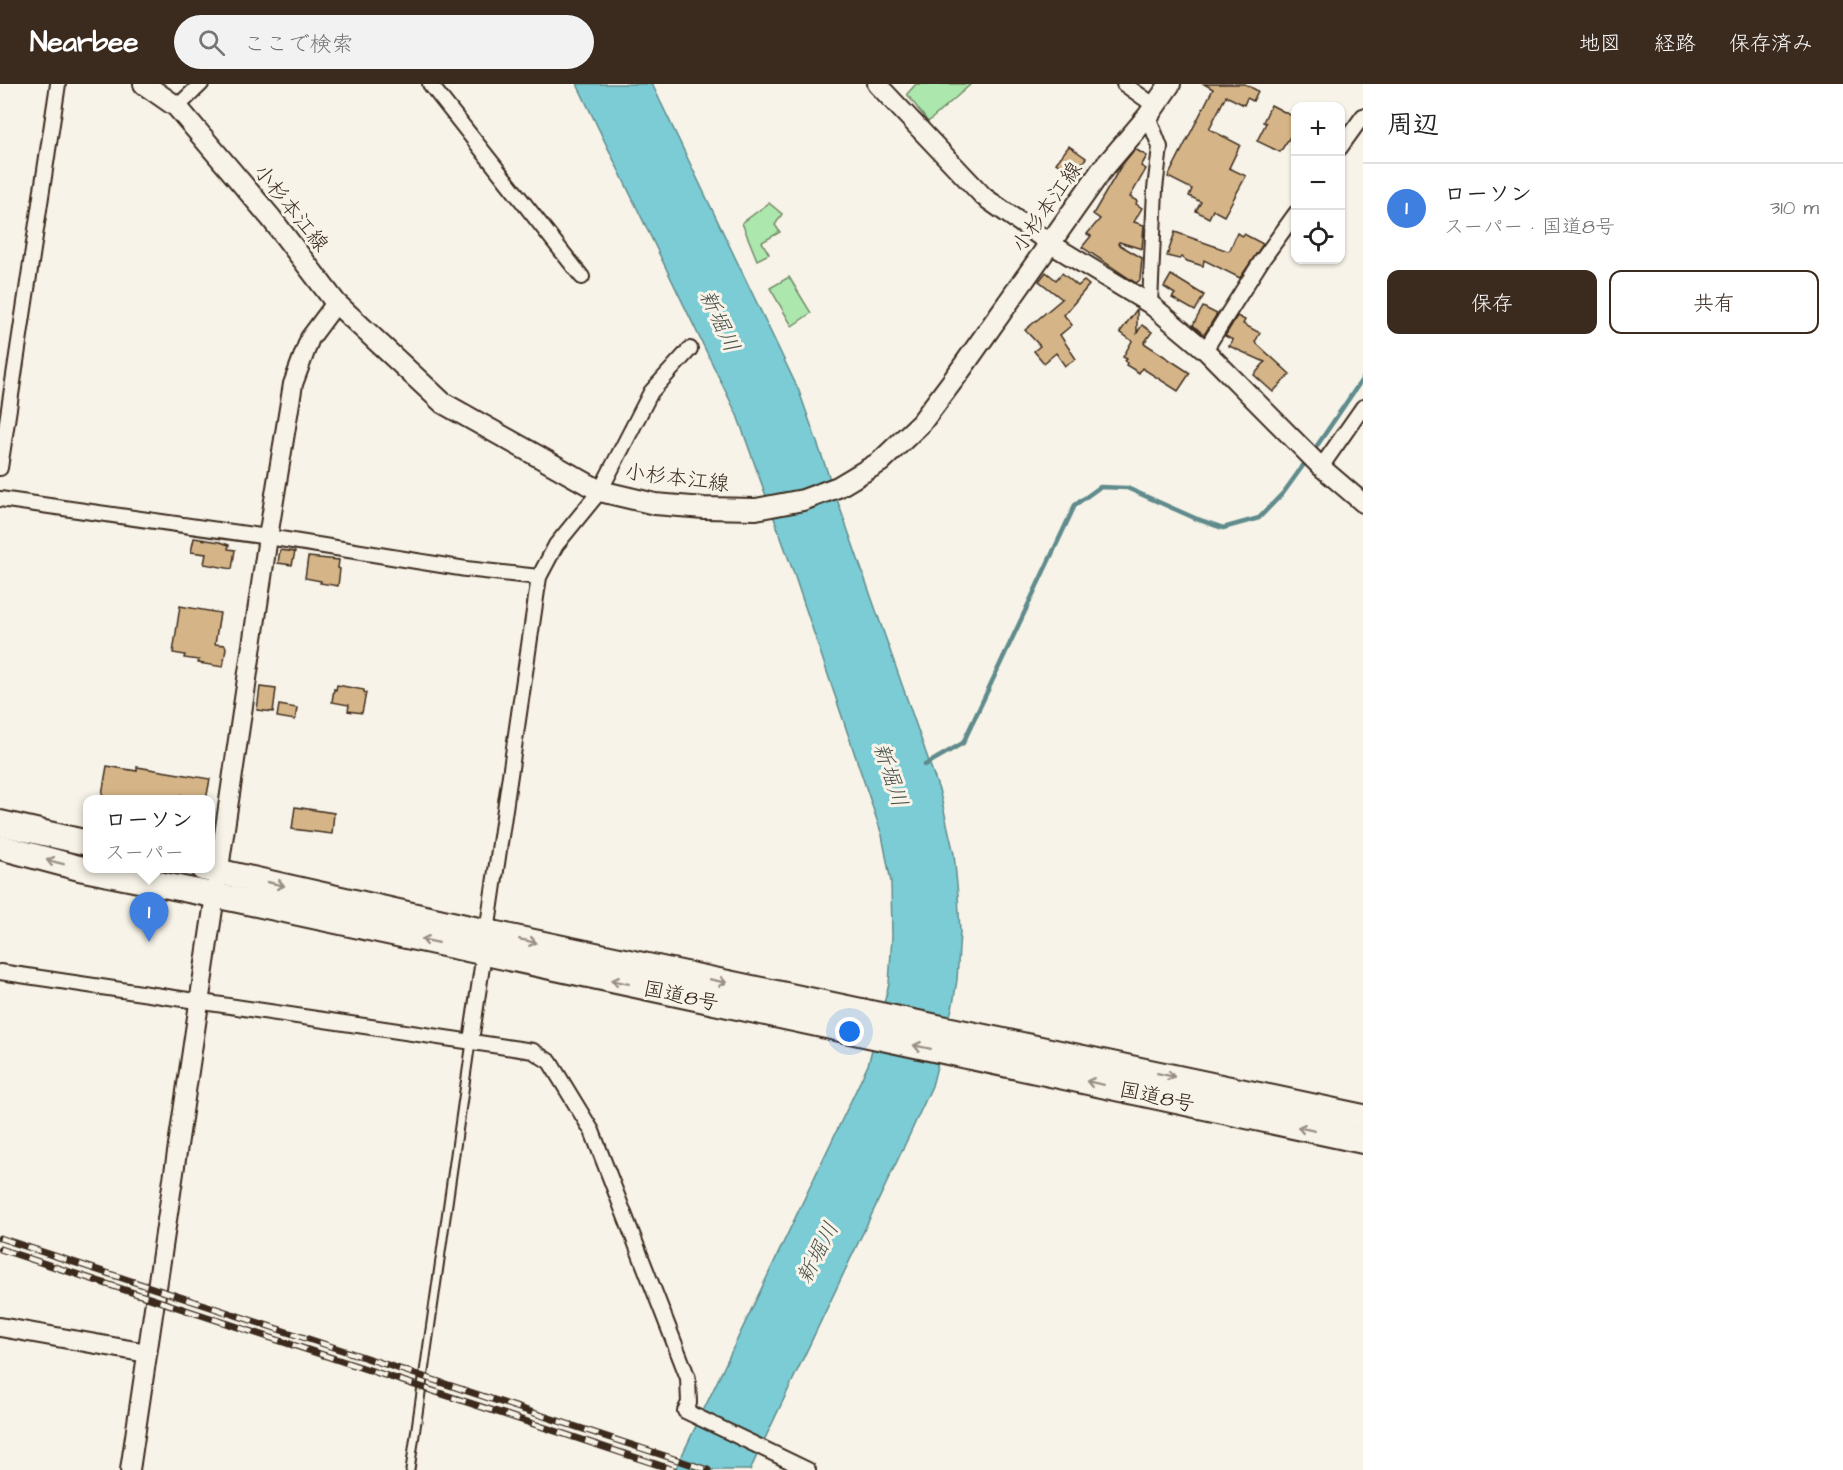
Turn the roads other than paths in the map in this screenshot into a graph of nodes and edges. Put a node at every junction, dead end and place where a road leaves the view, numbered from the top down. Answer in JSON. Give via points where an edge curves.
{"nodes":[{"id":1,"x":58,"y":84,"type":"edge"},
{"id":2,"x":144,"y":84,"type":"edge"},
{"id":3,"x":201,"y":84,"type":"edge"},
{"id":4,"x":430,"y":84,"type":"edge"},
{"id":5,"x":877,"y":84,"type":"edge"},
{"id":6,"x":1124,"y":84,"type":"edge"},
{"id":7,"x":1170,"y":84,"type":"edge"},
{"id":8,"x":177,"y":107,"type":"junction"},
{"id":9,"x":1151,"y":111,"type":"junction"},
{"id":10,"x":1363,"y":116,"type":"edge"},
{"id":11,"x":1345,"y":142,"type":"edge"},
{"id":12,"x":1291,"y":220,"type":"edge"},
{"id":13,"x":1051,"y":244,"type":"junction"},
{"id":14,"x":582,"y":277,"type":"dead end"},
{"id":15,"x":336,"y":303,"type":"junction"},
{"id":16,"x":1150,"y":304,"type":"junction"},
{"id":17,"x":690,"y":349,"type":"dead end"},
{"id":18,"x":1205,"y":350,"type":"junction"},
{"id":19,"x":1363,"y":407,"type":"edge"},
{"id":20,"x":1321,"y":467,"type":"junction"},
{"id":21,"x":0,"y":468,"type":"edge"},
{"id":22,"x":600,"y":491,"type":"junction"},
{"id":23,"x":0,"y":499,"type":"edge"},
{"id":24,"x":1363,"y":503,"type":"edge"},
{"id":25,"x":268,"y":537,"type":"junction"},
{"id":26,"x":539,"y":577,"type":"junction"},
{"id":27,"x":0,"y":823,"type":"edge"},
{"id":28,"x":83,"y":842,"type":"edge"},
{"id":29,"x":215,"y":847,"type":"edge"},
{"id":30,"x":0,"y":848,"type":"edge"},
{"id":31,"x":83,"y":869,"type":"edge"},
{"id":32,"x":215,"y":871,"type":"edge"},
{"id":33,"x":103,"y":873,"type":"edge"},
{"id":34,"x":211,"y":873,"type":"edge"},
{"id":35,"x":215,"y":896,"type":"junction"},
{"id":36,"x":485,"y":942,"type":"junction"},
{"id":37,"x":0,"y":972,"type":"edge"},
{"id":38,"x":198,"y":1000,"type":"junction"},
{"id":39,"x":471,"y":1041,"type":"junction"},
{"id":40,"x":982,"y":1048,"type":"junction"},
{"id":41,"x":1363,"y":1118,"type":"edge"},
{"id":42,"x":1363,"y":1141,"type":"edge"},
{"id":43,"x":0,"y":1327,"type":"edge"},
{"id":44,"x":147,"y":1353,"type":"junction"},
{"id":45,"x":130,"y":1470,"type":"edge"},
{"id":46,"x":410,"y":1470,"type":"edge"},
{"id":47,"x":808,"y":1470,"type":"edge"}],
"edges":[{"from":1,"to":21,"type":"street"},
{"from":2,"to":8,"type":"main road","name":"小杉本江線"},
{"from":3,"to":8,"type":"street"},
{"from":4,"to":14,"type":"street"},
{"from":5,"to":13,"type":"street","via":[[984,197]]},
{"from":6,"to":9,"type":"street"},
{"from":7,"to":9,"type":"main road","name":"小杉本江線"},
{"from":8,"to":15,"type":"main road","name":"小杉本江線","via":[[271,218]]},
{"from":9,"to":13,"type":"main road","name":"小杉本江線","via":[[1101,171]]},
{"from":9,"to":16,"type":"street","via":[[1160,147]]},
{"from":10,"to":11,"type":"street"},
{"from":12,"to":18,"type":"street"},
{"from":13,"to":16,"type":"street"},
{"from":13,"to":22,"type":"main road","name":"小杉本江線","via":[[921,423],[880,462],[838,487],[766,508],[655,504]]},
{"from":15,"to":22,"type":"main road","name":"小杉本江線","via":[[443,404]]},
{"from":15,"to":25,"type":"street","via":[[310,338],[293,384]]},
{"from":16,"to":18,"type":"street"},
{"from":17,"to":22,"type":"street","via":[[651,392]]},
{"from":18,"to":20,"type":"street"},
{"from":19,"to":20,"type":"street"},
{"from":20,"to":24,"type":"street"},
{"from":22,"to":26,"type":"street","via":[[556,545]]},
{"from":23,"to":25,"type":"street"},
{"from":25,"to":26,"type":"street"},
{"from":25,"to":29,"type":"street"},
{"from":26,"to":36,"type":"street"},
{"from":27,"to":28,"type":"highway"},
{"from":31,"to":30,"type":"highway","name":"国道8号","one_way":true},
{"from":32,"to":36,"type":"highway","name":"国道8号","one_way":true},
{"from":35,"to":33,"type":"highway","name":"国道8号","one_way":true},
{"from":34,"to":35,"type":"street"},
{"from":36,"to":35,"type":"highway","name":"国道8号","one_way":true},
{"from":35,"to":38,"type":"street"},
{"from":36,"to":39,"type":"street"},
{"from":36,"to":40,"type":"highway","name":"国道8号"},
{"from":37,"to":38,"type":"street"},
{"from":38,"to":39,"type":"street"},
{"from":38,"to":44,"type":"street"},
{"from":39,"to":46,"type":"lane"},
{"from":39,"to":47,"type":"street","via":[[533,1051],[550,1062],[587,1121],[688,1378],[689,1403],[685,1411]]},
{"from":40,"to":41,"type":"highway","name":"国道8号","one_way":true},
{"from":42,"to":40,"type":"highway","name":"国道8号","one_way":true},
{"from":43,"to":44,"type":"street"},
{"from":44,"to":45,"type":"street"}]}
